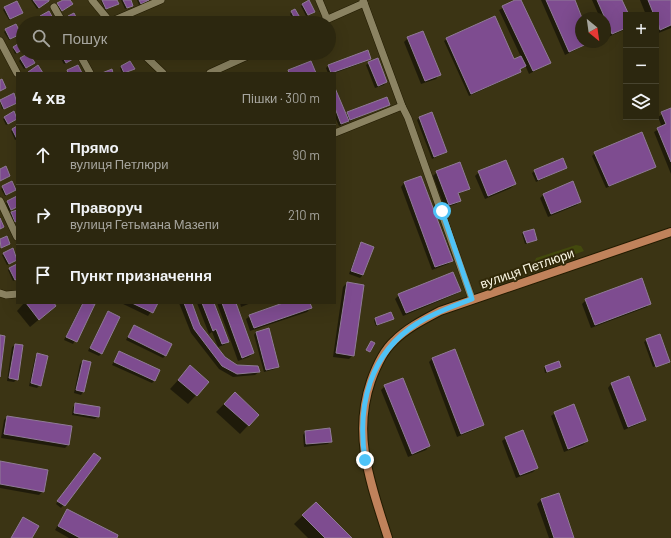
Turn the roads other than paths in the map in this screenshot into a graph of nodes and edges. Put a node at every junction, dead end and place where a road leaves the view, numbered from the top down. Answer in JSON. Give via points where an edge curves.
{"nodes":[{"id":1,"x":92,"y":0,"type":"edge"},
{"id":2,"x":161,"y":0,"type":"edge"},
{"id":3,"x":318,"y":0,"type":"edge"},
{"id":4,"x":363,"y":2,"type":"edge"},
{"id":5,"x":54,"y":7,"type":"dead end"},
{"id":6,"x":59,"y":16,"type":"edge"},
{"id":7,"x":105,"y":16,"type":"edge"},
{"id":8,"x":126,"y":16,"type":"edge"},
{"id":9,"x":326,"y":16,"type":"edge"},
{"id":10,"x":333,"y":16,"type":"edge"},
{"id":11,"x":0,"y":41,"type":"edge"},
{"id":12,"x":83,"y":60,"type":"edge"},
{"id":13,"x":149,"y":60,"type":"edge"},
{"id":14,"x":239,"y":60,"type":"edge"},
{"id":15,"x":17,"y":72,"type":"edge"},
{"id":16,"x":89,"y":72,"type":"edge"},
{"id":17,"x":162,"y":72,"type":"edge"},
{"id":18,"x":212,"y":72,"type":"edge"},
{"id":19,"x":402,"y":106,"type":"junction"},
{"id":20,"x":336,"y":133,"type":"edge"},
{"id":21,"x":0,"y":201,"type":"edge"},
{"id":22,"x":671,"y":232,"type":"edge"},
{"id":23,"x":16,"y":235,"type":"edge"},
{"id":24,"x":0,"y":293,"type":"edge"},
{"id":25,"x":16,"y":294,"type":"edge"},
{"id":26,"x":472,"y":299,"type":"junction"},
{"id":27,"x":388,"y":538,"type":"edge"}],
"edges":[{"from":1,"to":7,"type":"street"},
{"from":2,"to":8,"type":"street"},
{"from":3,"to":9,"type":"street"},
{"from":4,"to":10,"type":"street"},
{"from":4,"to":19,"type":"street","name":"вулиця Петлюри"},
{"from":5,"to":6,"type":"street"},
{"from":11,"to":15,"type":"street"},
{"from":12,"to":16,"type":"street"},
{"from":13,"to":17,"type":"street"},
{"from":14,"to":18,"type":"street"},
{"from":19,"to":20,"type":"street"},
{"from":19,"to":26,"type":"street","name":"вулиця Петлюри"},
{"from":21,"to":23,"type":"street"},
{"from":22,"to":26,"type":"main road","name":"вулиця Петлюри"},
{"from":24,"to":25,"type":"street"},
{"from":26,"to":27,"type":"main road","via":[[440,312],[407,330],[393,342],[373,375],[364,407],[362,442]]}]}
